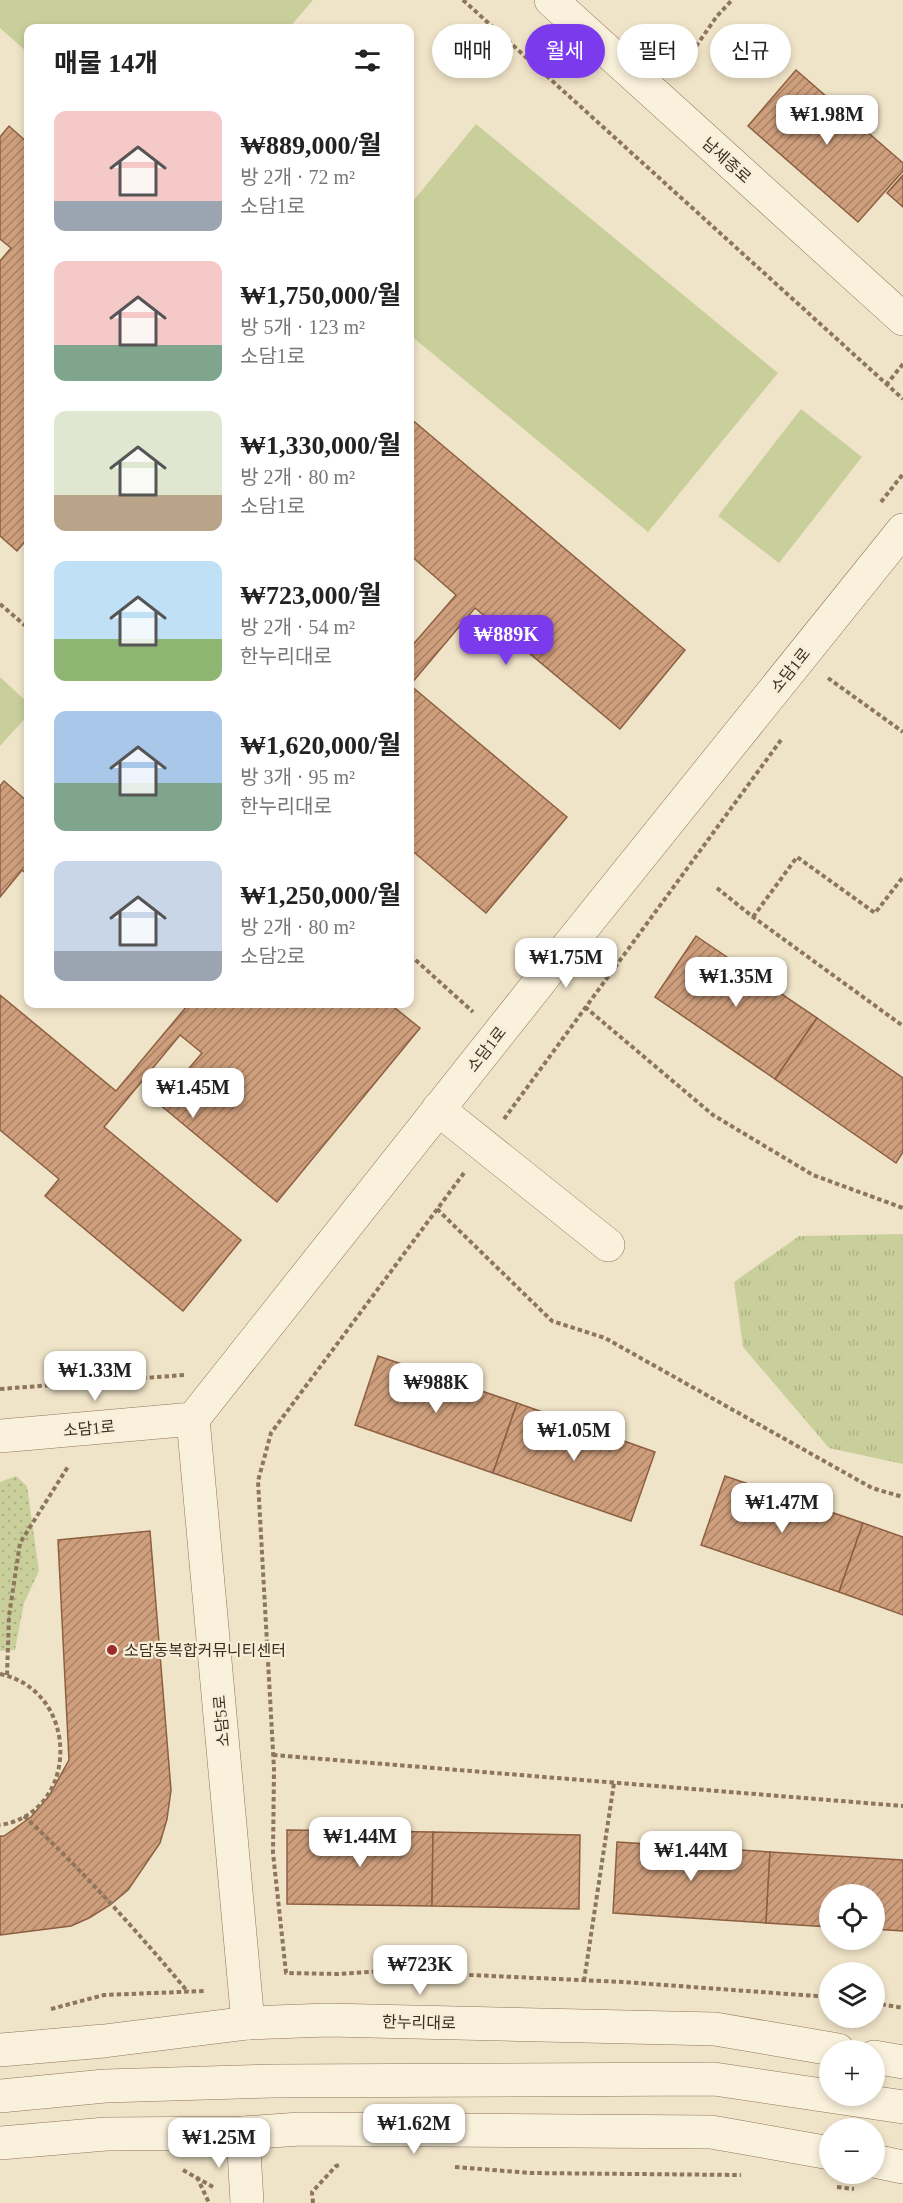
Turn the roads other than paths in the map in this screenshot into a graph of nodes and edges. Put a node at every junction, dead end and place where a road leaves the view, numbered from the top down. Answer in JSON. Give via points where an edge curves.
{"nodes":[{"id":1,"x":551,"y":0,"type":"edge"},
{"id":2,"x":903,"y":319,"type":"edge"},
{"id":3,"x":903,"y":531,"type":"edge"},
{"id":4,"x":438,"y":1109,"type":"junction"},
{"id":5,"x":608,"y":1245,"type":"dead end"},
{"id":6,"x":194,"y":1419,"type":"junction"},
{"id":7,"x":0,"y":1436,"type":"edge"},
{"id":8,"x":248,"y":2024,"type":"junction"},
{"id":9,"x":819,"y":2047,"type":"edge"},
{"id":10,"x":0,"y":2050,"type":"edge"},
{"id":11,"x":885,"y":2059,"type":"edge"},
{"id":12,"x":903,"y":2062,"type":"edge"},
{"id":13,"x":0,"y":2096,"type":"edge"},
{"id":14,"x":903,"y":2107,"type":"edge"},
{"id":15,"x":243,"y":2133,"type":"junction"},
{"id":16,"x":0,"y":2143,"type":"edge"},
{"id":17,"x":819,"y":2152,"type":"edge"},
{"id":18,"x":885,"y":2164,"type":"edge"},
{"id":19,"x":903,"y":2167,"type":"edge"},
{"id":20,"x":247,"y":2203,"type":"edge"}],
"edges":[{"from":1,"to":2,"type":"street","name":"남세종로"},
{"from":3,"to":4,"type":"street","name":"소담1로"},
{"from":4,"to":5,"type":"street"},
{"from":4,"to":6,"type":"street","name":"소담1로"},
{"from":6,"to":7,"type":"street","name":"소담1로"},
{"from":6,"to":8,"type":"street","name":"소담5로"},
{"from":8,"to":9,"type":"street","name":"한누리대로","via":[[328,2020],[715,2029]]},
{"from":8,"to":10,"type":"street","name":"한누리대로"},
{"from":11,"to":12,"type":"street"},
{"from":13,"to":14,"type":"street","via":[[105,2086],[274,2081],[714,2079]]},
{"from":15,"to":16,"type":"street","via":[[106,2134]]},
{"from":15,"to":17,"type":"street","via":[[300,2129],[711,2132]]},
{"from":15,"to":20,"type":"street"},
{"from":18,"to":19,"type":"street"}]}
